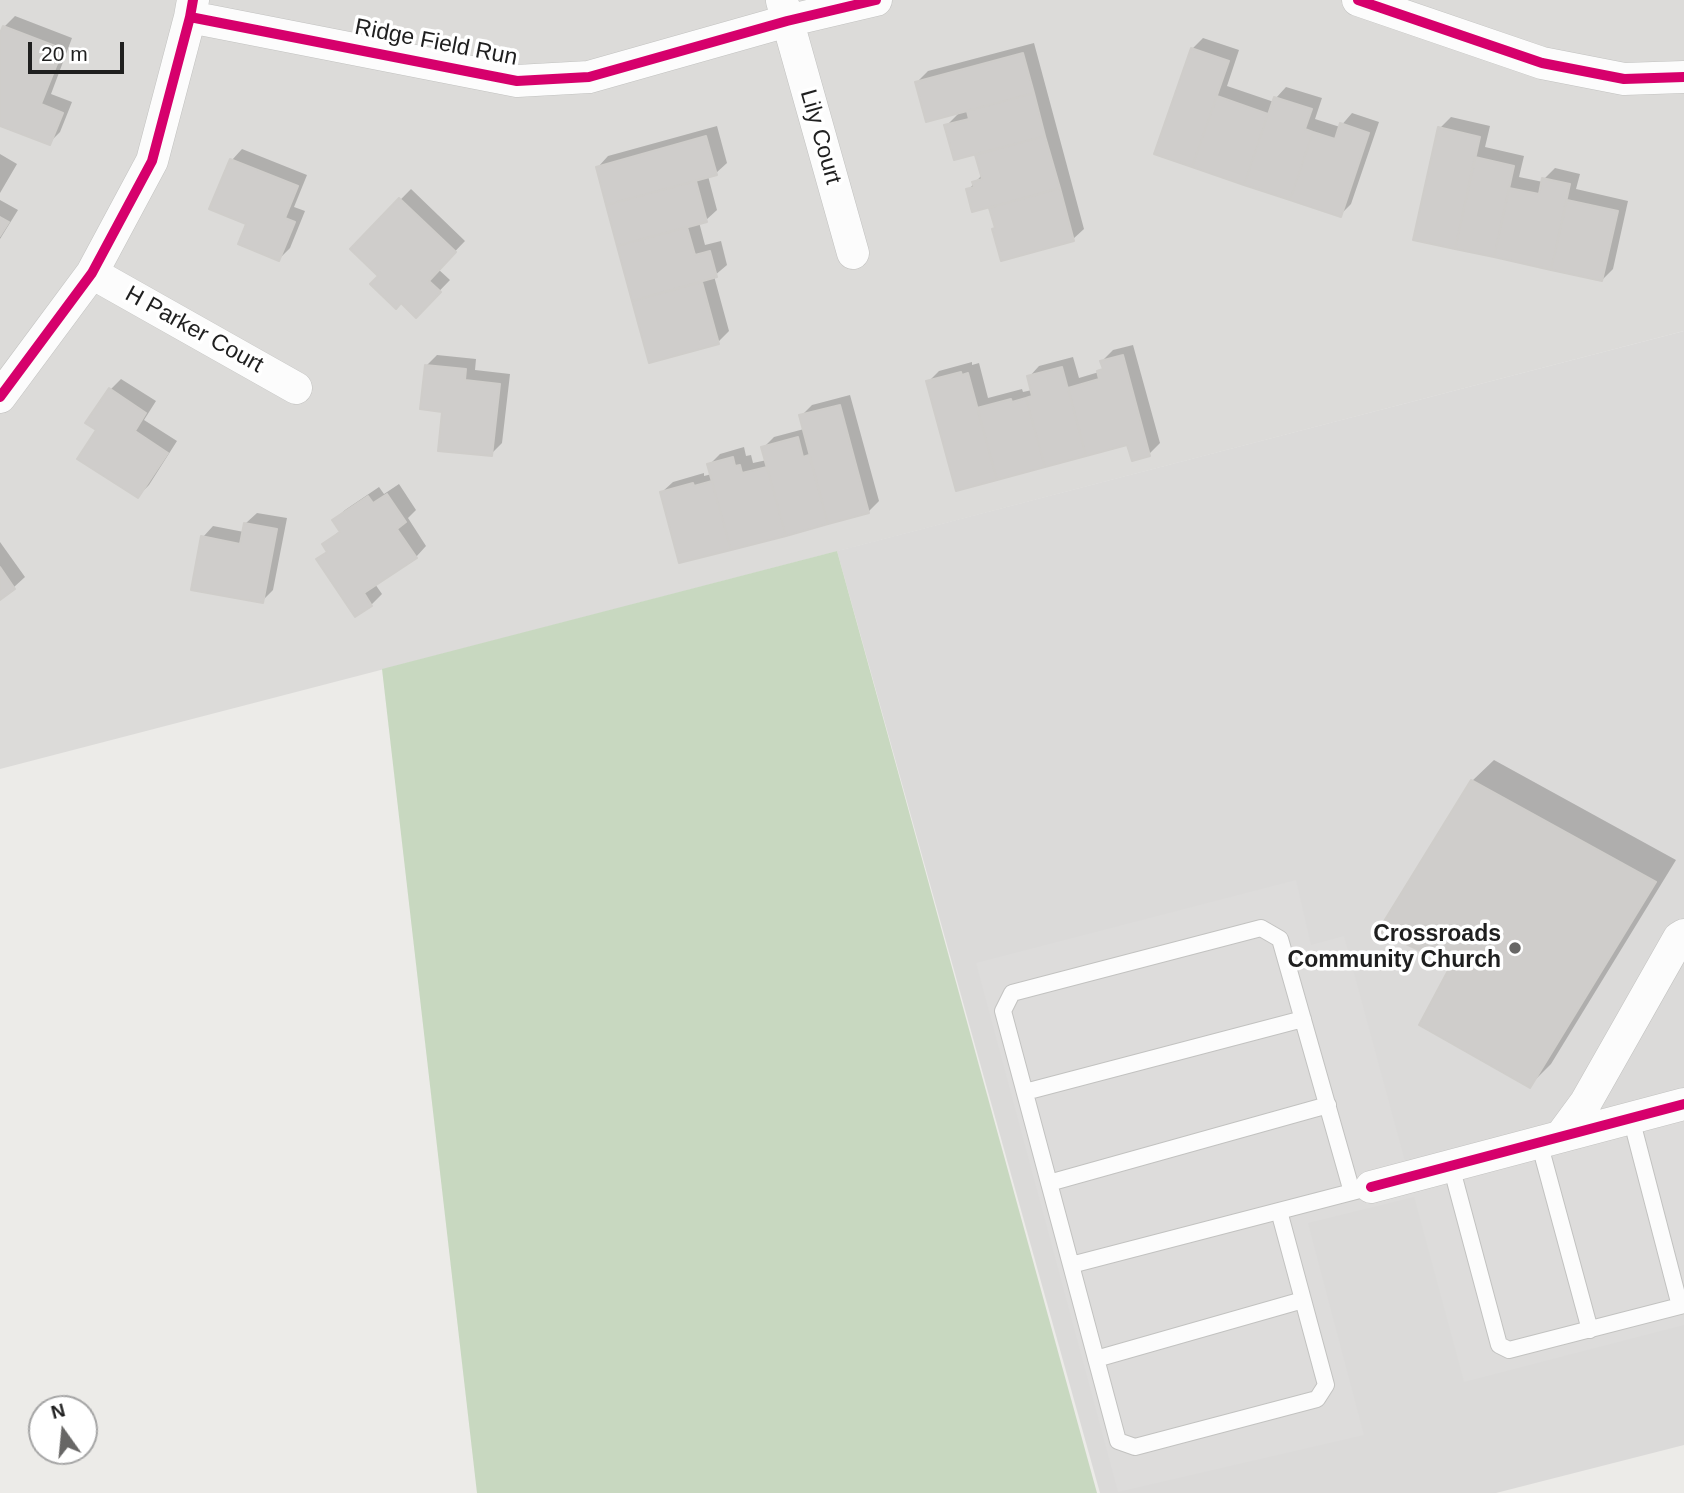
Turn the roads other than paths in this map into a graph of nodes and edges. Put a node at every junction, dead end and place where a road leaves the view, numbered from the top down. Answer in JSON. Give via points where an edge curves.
{"nodes":[{"id":1,"x":876,"y":0,"type":"edge"},
{"id":2,"x":1358,"y":0,"type":"edge"},
{"id":3,"x":191,"y":8,"type":"edge"},
{"id":4,"x":785,"y":10,"type":"edge"},
{"id":5,"x":1684,"y":77,"type":"edge"},
{"id":6,"x":853,"y":253,"type":"dead end"},
{"id":7,"x":92,"y":273,"type":"junction"},
{"id":8,"x":296,"y":388,"type":"dead end"},
{"id":9,"x":0,"y":397,"type":"edge"},
{"id":10,"x":1684,"y":935,"type":"edge"},
{"id":11,"x":1303,"y":1019,"type":"junction"},
{"id":12,"x":1025,"y":1092,"type":"junction"},
{"id":13,"x":1684,"y":1104,"type":"edge"},
{"id":14,"x":1328,"y":1105,"type":"junction"},
{"id":15,"x":1631,"y":1118,"type":"junction"},
{"id":16,"x":1550,"y":1139,"type":"junction"},
{"id":17,"x":1451,"y":1166,"type":"junction"},
{"id":18,"x":1049,"y":1183,"type":"junction"},
{"id":19,"x":1362,"y":1189,"type":"junction"},
{"id":20,"x":1279,"y":1211,"type":"junction"},
{"id":21,"x":1071,"y":1265,"type":"junction"},
{"id":22,"x":1303,"y":1300,"type":"junction"},
{"id":23,"x":1682,"y":1306,"type":"edge"},
{"id":24,"x":1590,"y":1330,"type":"junction"},
{"id":25,"x":1096,"y":1359,"type":"junction"}],
"edges":[{"from":1,"to":4,"type":"street","name":"Ridge Field Run"},
{"from":2,"to":5,"type":"street","via":[[1542,63],[1625,79]]},
{"from":3,"to":4,"type":"street","name":"Ridge Field Run","via":[[517,81],[589,77]]},
{"from":3,"to":7,"type":"street","via":[[152,161]]},
{"from":4,"to":6,"type":"street","name":"Lily Court"},
{"from":7,"to":8,"type":"street","name":"H Parker Court"},
{"from":7,"to":9,"type":"street"},
{"from":10,"to":16,"type":"street","via":[[1586,1102]]},
{"from":11,"to":12,"type":"lane"},
{"from":11,"to":12,"type":"lane","via":[[1280,939],[1261,928],[1025,989],[1012,993],[1003,1011]]},
{"from":11,"to":14,"type":"lane"},
{"from":12,"to":18,"type":"lane"},
{"from":13,"to":15,"type":"street"},
{"from":14,"to":18,"type":"lane"},
{"from":14,"to":19,"type":"lane"},
{"from":15,"to":16,"type":"street"},
{"from":15,"to":23,"type":"lane"},
{"from":16,"to":17,"type":"street"},
{"from":16,"to":24,"type":"lane"},
{"from":17,"to":19,"type":"street"},
{"from":17,"to":24,"type":"lane","via":[[1499,1345],[1509,1350]]},
{"from":18,"to":21,"type":"lane"},
{"from":19,"to":20,"type":"lane"},
{"from":20,"to":21,"type":"lane"},
{"from":20,"to":22,"type":"lane"},
{"from":21,"to":25,"type":"lane"},
{"from":22,"to":25,"type":"lane"},
{"from":22,"to":25,"type":"lane","via":[[1326,1385],[1317,1399],[1135,1447],[1118,1441]]},
{"from":23,"to":24,"type":"lane"}]}
